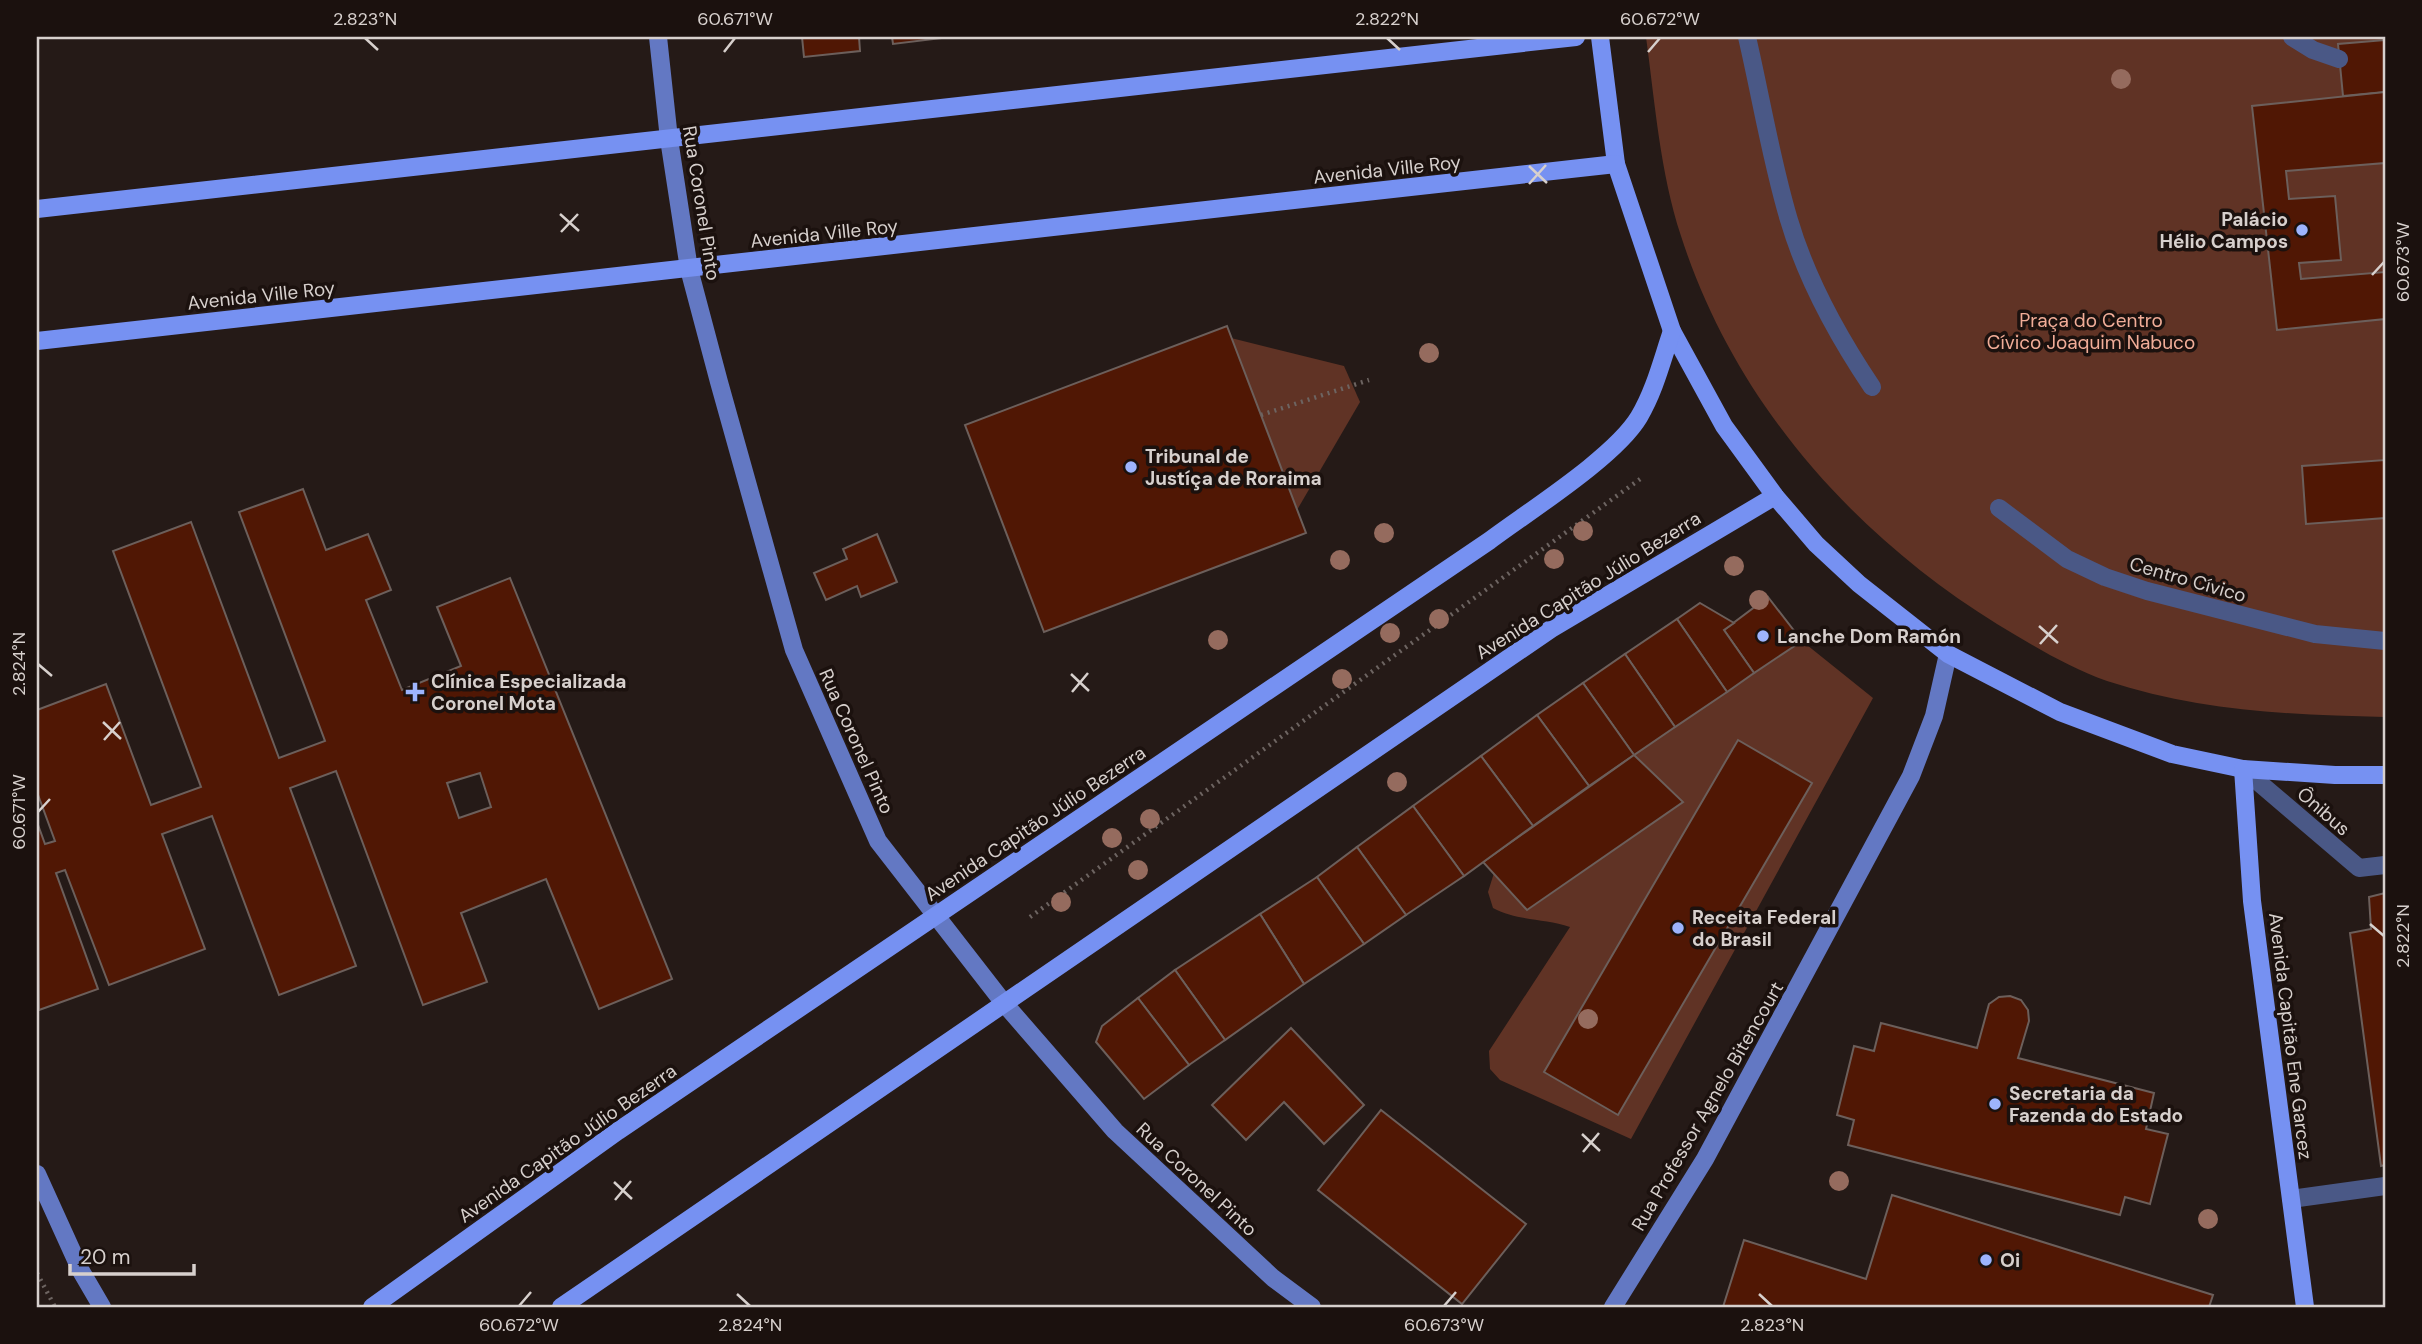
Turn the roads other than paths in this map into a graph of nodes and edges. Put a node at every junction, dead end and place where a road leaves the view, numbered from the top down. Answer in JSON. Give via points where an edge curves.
{"nodes":[{"id":1,"x":658,"y":37,"type":"edge"},
{"id":2,"x":1576,"y":37,"type":"edge"},
{"id":3,"x":1600,"y":37,"type":"edge"},
{"id":4,"x":1747,"y":37,"type":"edge"},
{"id":5,"x":2292,"y":37,"type":"edge"},
{"id":6,"x":2340,"y":59,"type":"dead end"},
{"id":7,"x":669,"y":139,"type":"junction"},
{"id":8,"x":1616,"y":164,"type":"junction"},
{"id":9,"x":37,"y":209,"type":"edge"},
{"id":10,"x":688,"y":269,"type":"junction"},
{"id":11,"x":1672,"y":331,"type":"junction"},
{"id":12,"x":37,"y":341,"type":"edge"},
{"id":13,"x":1872,"y":387,"type":"dead end"},
{"id":14,"x":1775,"y":496,"type":"junction"},
{"id":15,"x":1999,"y":508,"type":"dead end"},
{"id":16,"x":2385,"y":640,"type":"edge"},
{"id":17,"x":1948,"y":654,"type":"junction"},
{"id":18,"x":2243,"y":769,"type":"junction"},
{"id":19,"x":2385,"y":775,"type":"edge"},
{"id":20,"x":2385,"y":865,"type":"edge"},
{"id":21,"x":934,"y":917,"type":"junction"},
{"id":22,"x":1003,"y":1002,"type":"junction"},
{"id":23,"x":37,"y":1174,"type":"edge"},
{"id":24,"x":2385,"y":1186,"type":"edge"},
{"id":25,"x":2291,"y":1199,"type":"junction"},
{"id":26,"x":102,"y":1307,"type":"edge"},
{"id":27,"x":372,"y":1307,"type":"edge"},
{"id":28,"x":561,"y":1307,"type":"edge"},
{"id":29,"x":1312,"y":1307,"type":"edge"},
{"id":30,"x":1613,"y":1307,"type":"edge"},
{"id":31,"x":2305,"y":1307,"type":"edge"}],
"edges":[{"from":1,"to":7,"type":"street","name":"Rua Coronel Pinto"},
{"from":2,"to":7,"type":"main road"},
{"from":3,"to":8,"type":"main road"},
{"from":4,"to":13,"type":"lane","via":[[1789,219],[1804,264],[1823,308]]},
{"from":5,"to":6,"type":"lane"},
{"from":7,"to":9,"type":"main road"},
{"from":7,"to":10,"type":"street","name":"Rua Coronel Pinto"},
{"from":8,"to":10,"type":"main road","name":"Avenida Ville Roy"},
{"from":8,"to":11,"type":"main road"},
{"from":10,"to":12,"type":"main road","name":"Avenida Ville Roy"},
{"from":10,"to":21,"type":"street","name":"Rua Coronel Pinto","via":[[794,650],[878,841]]},
{"from":11,"to":14,"type":"main road","via":[[1724,426]]},
{"from":11,"to":21,"type":"main road","name":"Avenida Capitão Júlio Bezerra","via":[[1654,388],[1617,444],[1489,541]]},
{"from":14,"to":17,"type":"main road","via":[[1859,584]]},
{"from":14,"to":22,"type":"main road","name":"Avenida Capitão Júlio Bezerra","via":[[1550,629]]},
{"from":15,"to":16,"type":"lane","name":"Centro Cívico","via":[[2067,559],[2105,577],[2315,634]]},
{"from":17,"to":18,"type":"main road","via":[[2060,712],[2172,754]]},
{"from":17,"to":30,"type":"street","name":"Rua Professor Agnelo Bitencourt","via":[[1934,716],[1911,776],[1705,1159]]},
{"from":18,"to":19,"type":"main road"},
{"from":18,"to":20,"type":"lane","name":"Ônibus","via":[[2359,867]]},
{"from":18,"to":25,"type":"main road","name":"Avenida Capitão Ene Garcez","via":[[2252,901]]},
{"from":21,"to":22,"type":"street","name":"Rua Coronel Pinto"},
{"from":21,"to":27,"type":"main road","name":"Avenida Capitão Júlio Bezerra","via":[[618,1131]]},
{"from":22,"to":28,"type":"main road","name":"Avenida Capitão Júlio Bezerra"},
{"from":22,"to":29,"type":"street","name":"Rua Coronel Pinto","via":[[1115,1131],[1273,1278]]},
{"from":23,"to":26,"type":"street"},
{"from":24,"to":25,"type":"lane"},
{"from":25,"to":31,"type":"main road","name":"Avenida Capitão Ene Garcez"}]}
